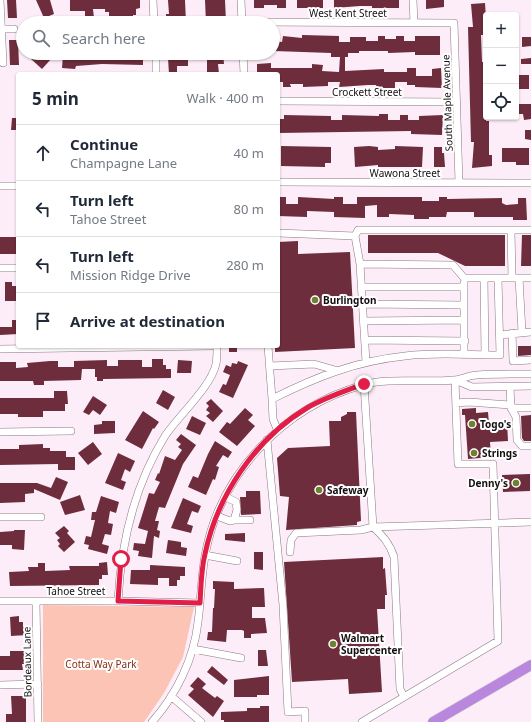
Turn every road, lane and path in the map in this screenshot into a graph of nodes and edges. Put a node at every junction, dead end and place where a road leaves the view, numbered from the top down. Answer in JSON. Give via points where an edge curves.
{"nodes":[{"id":1,"x":0,"y":0,"type":"edge"},
{"id":2,"x":153,"y":0,"type":"edge"},
{"id":3,"x":241,"y":0,"type":"edge"},
{"id":4,"x":413,"y":0,"type":"edge"},
{"id":5,"x":154,"y":16,"type":"edge"},
{"id":6,"x":242,"y":16,"type":"edge"},
{"id":7,"x":280,"y":22,"type":"edge"},
{"id":8,"x":414,"y":23,"type":"junction"},
{"id":9,"x":454,"y":23,"type":"joint"},
{"id":10,"x":1,"y":30,"type":"edge"},
{"id":11,"x":14,"y":30,"type":"dead end"},
{"id":12,"x":156,"y":60,"type":"edge"},
{"id":13,"x":244,"y":60,"type":"edge"},
{"id":14,"x":3,"y":63,"type":"dead end"},
{"id":15,"x":156,"y":72,"type":"edge"},
{"id":16,"x":244,"y":72,"type":"edge"},
{"id":17,"x":280,"y":101,"type":"edge"},
{"id":18,"x":457,"y":102,"type":"junction"},
{"id":19,"x":280,"y":182,"type":"edge"},
{"id":20,"x":459,"y":183,"type":"junction"},
{"id":21,"x":531,"y":183,"type":"edge"},
{"id":22,"x":0,"y":186,"type":"edge"},
{"id":23,"x":16,"y":186,"type":"edge"},
{"id":24,"x":511,"y":230,"type":"junction"},
{"id":25,"x":531,"y":230,"type":"edge"},
{"id":26,"x":280,"y":233,"type":"edge"},
{"id":27,"x":355,"y":236,"type":"junction"},
{"id":28,"x":360,"y":264,"type":"junction"},
{"id":29,"x":0,"y":268,"type":"edge"},
{"id":30,"x":16,"y":268,"type":"edge"},
{"id":31,"x":464,"y":278,"type":"junction"},
{"id":32,"x":484,"y":278,"type":"junction"},
{"id":33,"x":498,"y":278,"type":"junction"},
{"id":34,"x":515,"y":278,"type":"junction"},
{"id":35,"x":531,"y":278,"type":"edge"},
{"id":36,"x":362,"y":287,"type":"junction"},
{"id":37,"x":464,"y":288,"type":"junction"},
{"id":38,"x":363,"y":304,"type":"junction"},
{"id":39,"x":464,"y":305,"type":"junction"},
{"id":40,"x":464,"y":320,"type":"junction"},
{"id":41,"x":364,"y":321,"type":"junction"},
{"id":42,"x":522,"y":332,"type":"junction"},
{"id":43,"x":531,"y":332,"type":"edge"},
{"id":44,"x":512,"y":333,"type":"junction"},
{"id":45,"x":500,"y":335,"type":"junction"},
{"id":46,"x":365,"y":340,"type":"junction"},
{"id":47,"x":465,"y":340,"type":"junction"},
{"id":48,"x":70,"y":348,"type":"edge"},
{"id":49,"x":217,"y":348,"type":"edge"},
{"id":50,"x":268,"y":348,"type":"edge"},
{"id":51,"x":0,"y":349,"type":"edge"},
{"id":52,"x":464,"y":355,"type":"junction"},
{"id":53,"x":485,"y":355,"type":"junction"},
{"id":54,"x":531,"y":360,"type":"edge"},
{"id":55,"x":366,"y":362,"type":"junction"},
{"id":56,"x":270,"y":366,"type":"junction"},
{"id":57,"x":335,"y":370,"type":"junction"},
{"id":58,"x":531,"y":374,"type":"edge"},
{"id":59,"x":454,"y":380,"type":"junction"},
{"id":60,"x":364,"y":384,"type":"junction"},
{"id":61,"x":531,"y":386,"type":"edge"},
{"id":62,"x":510,"y":387,"type":"junction"},
{"id":63,"x":272,"y":399,"type":"junction"},
{"id":64,"x":456,"y":404,"type":"junction"},
{"id":65,"x":511,"y":407,"type":"junction"},
{"id":66,"x":531,"y":408,"type":"edge"},
{"id":67,"x":277,"y":429,"type":"junction"},
{"id":68,"x":71,"y":431,"type":"dead end"},
{"id":69,"x":0,"y":432,"type":"edge"},
{"id":70,"x":267,"y":440,"type":"junction"},
{"id":71,"x":531,"y":446,"type":"edge"},
{"id":72,"x":226,"y":497,"type":"junction"},
{"id":73,"x":217,"y":516,"type":"junction"},
{"id":74,"x":0,"y":517,"type":"edge"},
{"id":75,"x":41,"y":517,"type":"dead end"},
{"id":76,"x":234,"y":520,"type":"junction"},
{"id":77,"x":250,"y":520,"type":"dead end"},
{"id":78,"x":531,"y":522,"type":"edge"},
{"id":79,"x":495,"y":523,"type":"junction"},
{"id":80,"x":374,"y":527,"type":"junction"},
{"id":81,"x":290,"y":552,"type":"dead end"},
{"id":82,"x":205,"y":555,"type":"junction"},
{"id":83,"x":237,"y":562,"type":"dead end"},
{"id":84,"x":0,"y":601,"type":"edge"},
{"id":85,"x":118,"y":601,"type":"junction"},
{"id":86,"x":36,"y":602,"type":"junction"},
{"id":87,"x":200,"y":603,"type":"junction"},
{"id":88,"x":193,"y":649,"type":"junction"},
{"id":89,"x":241,"y":658,"type":"dead end"},
{"id":90,"x":531,"y":665,"type":"edge"},
{"id":91,"x":38,"y":684,"type":"junction"},
{"id":92,"x":0,"y":685,"type":"edge"},
{"id":93,"x":171,"y":696,"type":"junction"},
{"id":94,"x":404,"y":697,"type":"junction"},
{"id":95,"x":38,"y":722,"type":"edge"},
{"id":96,"x":152,"y":722,"type":"edge"},
{"id":97,"x":201,"y":722,"type":"edge"},
{"id":98,"x":305,"y":722,"type":"edge"},
{"id":99,"x":362,"y":722,"type":"edge"},
{"id":100,"x":433,"y":722,"type":"edge"}],
"edges":[{"from":1,"to":10,"type":"street"},
{"from":2,"to":5,"type":"street"},
{"from":3,"to":6,"type":"street"},
{"from":4,"to":8,"type":"street"},
{"from":7,"to":8,"type":"street","name":"West Kent Street"},
{"from":8,"to":9,"type":"street","name":"West Kent Street"},
{"from":9,"to":18,"type":"street","name":"South Maple Avenue"},
{"from":10,"to":11,"type":"street"},
{"from":10,"to":14,"type":"street"},
{"from":12,"to":15,"type":"street"},
{"from":13,"to":16,"type":"street"},
{"from":17,"to":18,"type":"street","name":"Crockett Street"},
{"from":18,"to":20,"type":"street","name":"South Maple Avenue"},
{"from":19,"to":20,"type":"street","name":"Wawona Street"},
{"from":20,"to":21,"type":"street","name":"Wawona Street"},
{"from":22,"to":23,"type":"street"},
{"from":24,"to":25,"type":"street"},
{"from":24,"to":27,"type":"street","via":[[358,230]]},
{"from":24,"to":34,"type":"street"},
{"from":26,"to":27,"type":"street"},
{"from":27,"to":28,"type":"street"},
{"from":28,"to":31,"type":"street","via":[[454,265]]},
{"from":28,"to":36,"type":"street"},
{"from":29,"to":30,"type":"street"},
{"from":31,"to":32,"type":"street"},
{"from":31,"to":37,"type":"street"},
{"from":32,"to":33,"type":"street"},
{"from":32,"to":53,"type":"street"},
{"from":33,"to":34,"type":"street"},
{"from":33,"to":45,"type":"street"},
{"from":34,"to":35,"type":"street"},
{"from":34,"to":42,"type":"street"},
{"from":36,"to":37,"type":"street"},
{"from":36,"to":38,"type":"street"},
{"from":37,"to":39,"type":"street"},
{"from":38,"to":39,"type":"street"},
{"from":38,"to":41,"type":"street"},
{"from":39,"to":40,"type":"street"},
{"from":40,"to":41,"type":"street"},
{"from":40,"to":47,"type":"street"},
{"from":41,"to":46,"type":"street"},
{"from":42,"to":43,"type":"street"},
{"from":42,"to":44,"type":"street"},
{"from":44,"to":45,"type":"street"},
{"from":44,"to":54,"type":"street","via":[[513,361]]},
{"from":45,"to":53,"type":"street","via":[[500,355]]},
{"from":46,"to":47,"type":"street"},
{"from":46,"to":55,"type":"street"},
{"from":47,"to":52,"type":"street"},
{"from":48,"to":51,"type":"street"},
{"from":49,"to":85,"type":"street","via":[[213,373],[165,437],[134,502],[125,533]]},
{"from":50,"to":56,"type":"street"},
{"from":52,"to":53,"type":"street"},
{"from":52,"to":55,"type":"street","via":[[407,356]]},
{"from":55,"to":57,"type":"street"},
{"from":56,"to":57,"type":"street","via":[[314,364]]},
{"from":56,"to":63,"type":"street"},
{"from":57,"to":63,"type":"street"},
{"from":58,"to":59,"type":"street","via":[[475,375]]},
{"from":59,"to":60,"type":"street"},
{"from":59,"to":62,"type":"street","via":[[472,387]]},
{"from":59,"to":64,"type":"street"},
{"from":60,"to":67,"type":"street","via":[[308,408]]},
{"from":60,"to":80,"type":"street"},
{"from":61,"to":62,"type":"street"},
{"from":62,"to":65,"type":"street"},
{"from":63,"to":67,"type":"street","via":[[273,419]]},
{"from":64,"to":65,"type":"street","via":[[469,402]]},
{"from":64,"to":79,"type":"street","via":[[458,464],[493,464]]},
{"from":65,"to":66,"type":"street"},
{"from":65,"to":71,"type":"street","via":[[516,416],[517,440],[522,446]]},
{"from":67,"to":70,"type":"street"},
{"from":68,"to":69,"type":"street"},
{"from":70,"to":72,"type":"street","via":[[256,450]]},
{"from":70,"to":98,"type":"street","via":[[283,605],[288,712],[305,711]]},
{"from":72,"to":73,"type":"street"},
{"from":72,"to":76,"type":"street","via":[[236,502]]},
{"from":73,"to":76,"type":"street"},
{"from":73,"to":82,"type":"street"},
{"from":74,"to":75,"type":"street"},
{"from":76,"to":77,"type":"street"},
{"from":78,"to":79,"type":"street"},
{"from":79,"to":80,"type":"street"},
{"from":79,"to":94,"type":"street","via":[[498,641]]},
{"from":80,"to":81,"type":"street","via":[[296,533],[291,540]]},
{"from":80,"to":94,"type":"street","via":[[384,537],[394,557],[400,689]]},
{"from":82,"to":83,"type":"street"},
{"from":82,"to":87,"type":"street"},
{"from":84,"to":86,"type":"street","name":"Tahoe Street"},
{"from":85,"to":86,"type":"street","name":"Tahoe Street"},
{"from":85,"to":87,"type":"street","name":"Tahoe Street"},
{"from":86,"to":91,"type":"street","name":"Bordeaux Lane"},
{"from":87,"to":88,"type":"street"},
{"from":88,"to":89,"type":"street"},
{"from":88,"to":93,"type":"street"},
{"from":90,"to":100,"type":"highway"},
{"from":91,"to":92,"type":"street"},
{"from":91,"to":95,"type":"street","name":"Bordeaux Lane"},
{"from":93,"to":96,"type":"street"},
{"from":93,"to":97,"type":"street"},
{"from":94,"to":99,"type":"street"}]}
